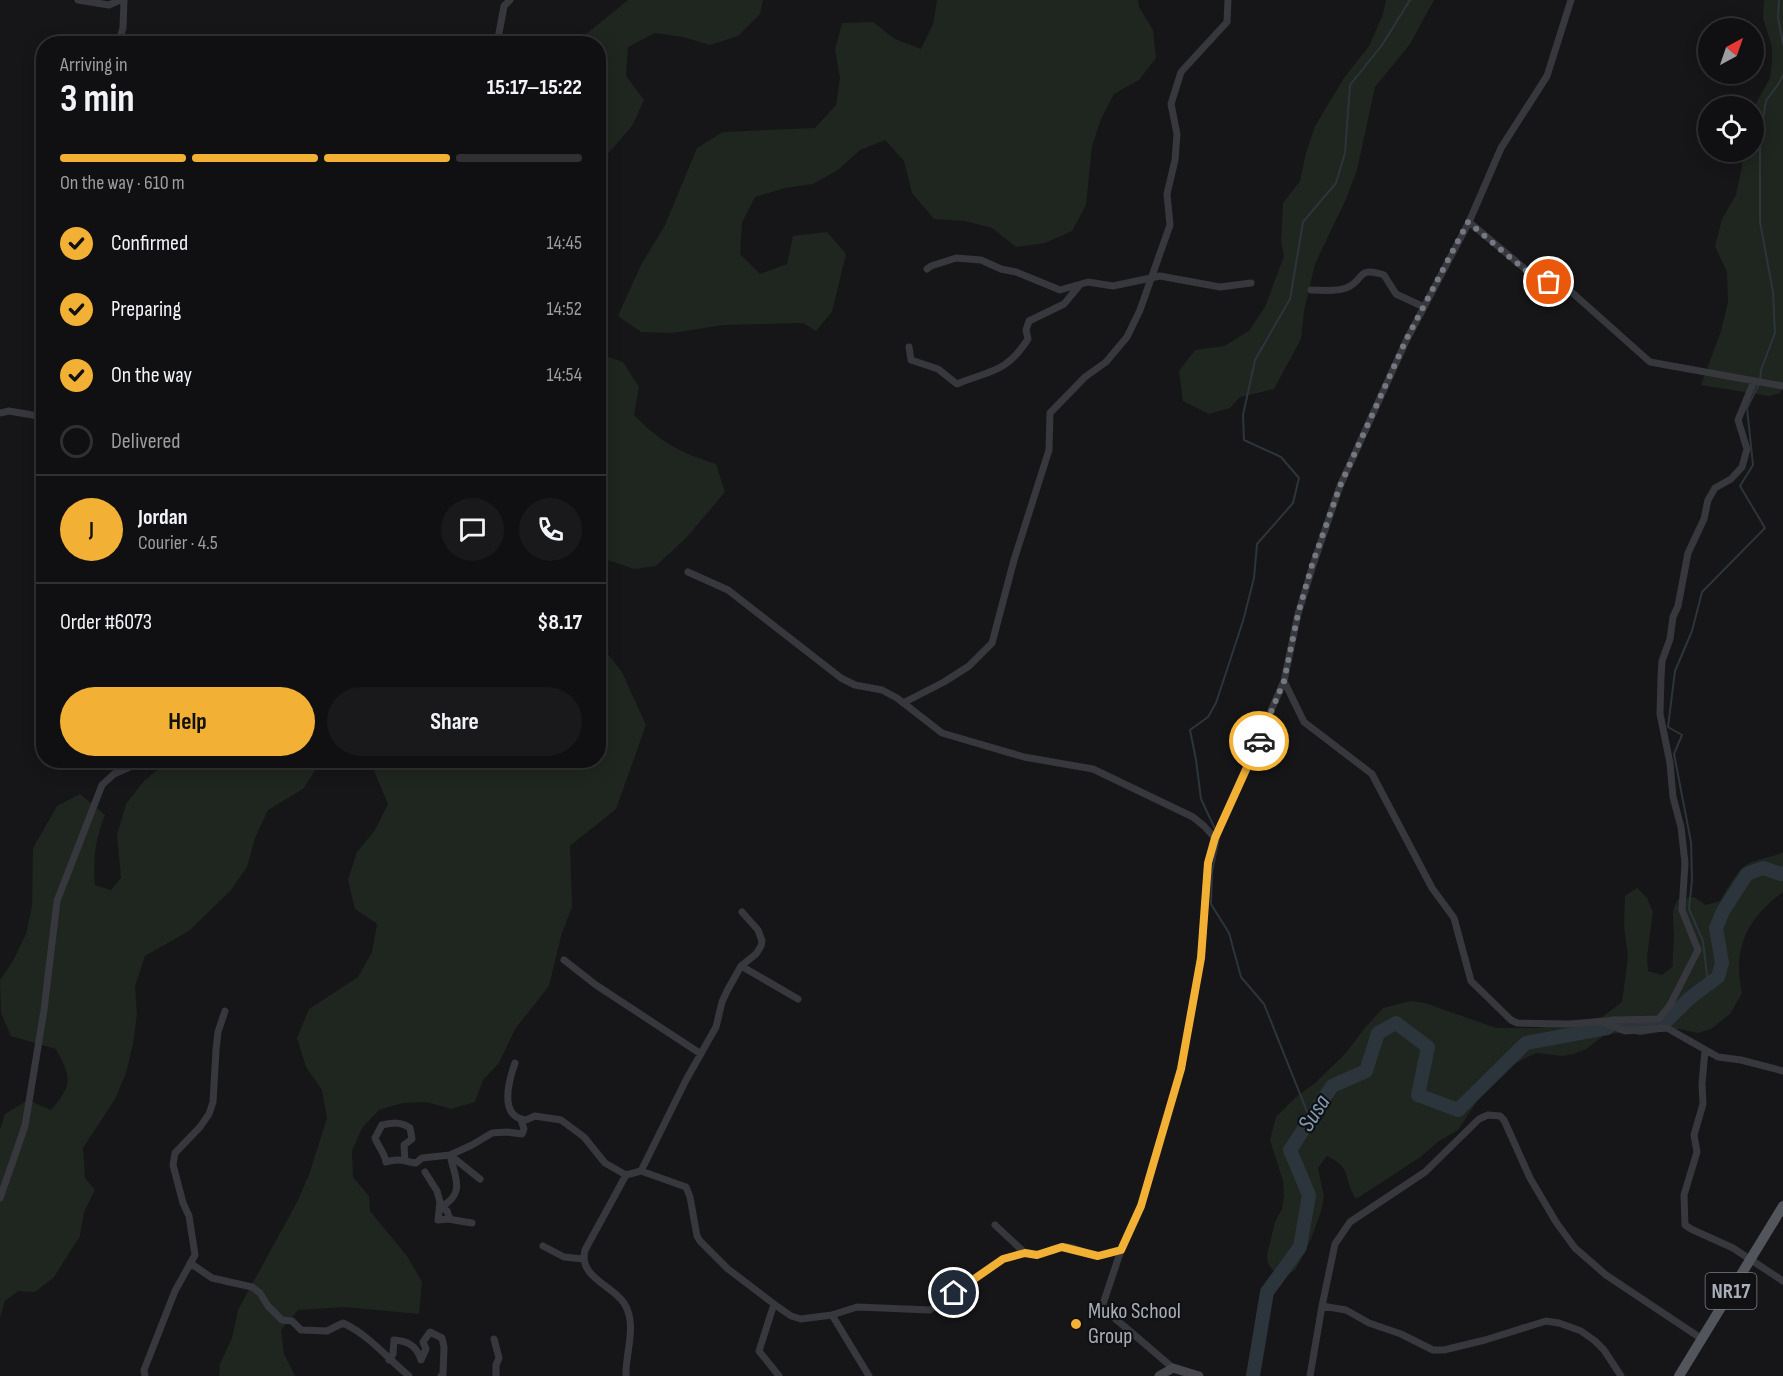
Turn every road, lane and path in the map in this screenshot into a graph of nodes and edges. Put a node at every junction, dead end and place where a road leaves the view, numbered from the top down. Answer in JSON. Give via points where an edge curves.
{"nodes":[{"id":1,"x":78,"y":0,"type":"edge"},
{"id":2,"x":122,"y":0,"type":"edge"},
{"id":3,"x":510,"y":0,"type":"edge"},
{"id":4,"x":1228,"y":0,"type":"edge"},
{"id":5,"x":1570,"y":0,"type":"edge"},
{"id":6,"x":120,"y":36,"type":"edge"},
{"id":7,"x":498,"y":36,"type":"edge"},
{"id":8,"x":1468,"y":222,"type":"junction"},
{"id":9,"x":927,"y":269,"type":"dead end"},
{"id":10,"x":1153,"y":276,"type":"junction"},
{"id":11,"x":1251,"y":283,"type":"dead end"},
{"id":12,"x":1081,"y":284,"type":"junction"},
{"id":13,"x":1311,"y":290,"type":"dead end"},
{"id":14,"x":1424,"y":307,"type":"junction"},
{"id":15,"x":909,"y":347,"type":"dead end"},
{"id":16,"x":1754,"y":381,"type":"junction"},
{"id":17,"x":1783,"y":386,"type":"edge"},
{"id":18,"x":0,"y":413,"type":"edge"},
{"id":19,"x":36,"y":416,"type":"edge"},
{"id":20,"x":688,"y":572,"type":"dead end"},
{"id":21,"x":1284,"y":681,"type":"junction"},
{"id":22,"x":903,"y":703,"type":"junction"},
{"id":23,"x":128,"y":768,"type":"edge"},
{"id":24,"x":1215,"y":838,"type":"junction"},
{"id":25,"x":742,"y":912,"type":"dead end"},
{"id":26,"x":564,"y":960,"type":"dead end"},
{"id":27,"x":741,"y":966,"type":"junction"},
{"id":28,"x":798,"y":999,"type":"dead end"},
{"id":29,"x":225,"y":1011,"type":"dead end"},
{"id":30,"x":1604,"y":1023,"type":"junction"},
{"id":31,"x":1705,"y":1050,"type":"junction"},
{"id":32,"x":701,"y":1054,"type":"junction"},
{"id":33,"x":515,"y":1063,"type":"dead end"},
{"id":34,"x":1783,"y":1071,"type":"edge"},
{"id":35,"x":521,"y":1120,"type":"junction"},
{"id":36,"x":450,"y":1155,"type":"junction"},
{"id":37,"x":405,"y":1161,"type":"junction"},
{"id":38,"x":641,"y":1171,"type":"junction"},
{"id":39,"x":425,"y":1172,"type":"dead end"},
{"id":40,"x":626,"y":1174,"type":"junction"},
{"id":41,"x":480,"y":1179,"type":"dead end"},
{"id":42,"x":0,"y":1198,"type":"edge"},
{"id":43,"x":1783,"y":1206,"type":"edge"},
{"id":44,"x":450,"y":1219,"type":"junction"},
{"id":45,"x":472,"y":1223,"type":"dead end"},
{"id":46,"x":995,"y":1226,"type":"dead end"},
{"id":47,"x":543,"y":1246,"type":"dead end"},
{"id":48,"x":1121,"y":1250,"type":"junction"},
{"id":49,"x":1025,"y":1253,"type":"junction"},
{"id":50,"x":582,"y":1259,"type":"junction"},
{"id":51,"x":1751,"y":1259,"type":"junction"},
{"id":52,"x":190,"y":1263,"type":"junction"},
{"id":53,"x":1783,"y":1281,"type":"edge"},
{"id":54,"x":774,"y":1304,"type":"junction"},
{"id":55,"x":1322,"y":1306,"type":"junction"},
{"id":56,"x":832,"y":1315,"type":"junction"},
{"id":57,"x":494,"y":1339,"type":"dead end"},
{"id":58,"x":1702,"y":1339,"type":"junction"},
{"id":59,"x":389,"y":1360,"type":"junction"},
{"id":60,"x":1173,"y":1368,"type":"junction"},
{"id":61,"x":443,"y":1375,"type":"edge"},
{"id":62,"x":145,"y":1376,"type":"edge"},
{"id":63,"x":409,"y":1376,"type":"edge"},
{"id":64,"x":496,"y":1376,"type":"edge"},
{"id":65,"x":626,"y":1376,"type":"edge"},
{"id":66,"x":779,"y":1376,"type":"edge"},
{"id":67,"x":869,"y":1376,"type":"edge"},
{"id":68,"x":1159,"y":1376,"type":"edge"},
{"id":69,"x":1199,"y":1376,"type":"edge"},
{"id":70,"x":1310,"y":1376,"type":"edge"},
{"id":71,"x":1622,"y":1376,"type":"edge"},
{"id":72,"x":1679,"y":1376,"type":"edge"}],
"edges":[{"from":1,"to":2,"type":"street","via":[[109,5]]},
{"from":2,"to":6,"type":"street"},
{"from":3,"to":7,"type":"street","via":[[504,6]]},
{"from":4,"to":10,"type":"street","via":[[1227,22],[1181,72],[1171,104],[1177,134],[1176,160],[1167,194],[1170,225]]},
{"from":5,"to":8,"type":"street","via":[[1547,76],[1501,148]]},
{"from":8,"to":14,"type":"street"},
{"from":8,"to":16,"type":"street","via":[[1537,279],[1567,288],[1650,362]]},
{"from":9,"to":12,"type":"street","via":[[956,258],[981,260],[1060,290]]},
{"from":10,"to":11,"type":"street","via":[[1220,287]]},
{"from":10,"to":12,"type":"street","via":[[1113,286]]},
{"from":10,"to":22,"type":"street","via":[[1127,337],[1106,362],[1085,377],[1050,413],[1049,450],[992,643],[969,666]]},
{"from":12,"to":15,"type":"street","via":[[1064,304],[1029,321],[1028,339],[1006,366],[957,384],[938,369],[911,360]]},
{"from":13,"to":14,"type":"street","via":[[1343,288],[1367,271],[1384,275],[1396,294]]},
{"from":14,"to":21,"type":"street","via":[[1340,486],[1312,565]]},
{"from":16,"to":17,"type":"street"},
{"from":16,"to":30,"type":"street","via":[[1738,420],[1747,449],[1742,467],[1715,488],[1708,500],[1688,553],[1662,661],[1660,714],[1685,863],[1682,910],[1698,950],[1659,1019]]},
{"from":18,"to":19,"type":"street"},
{"from":20,"to":22,"type":"street","via":[[728,590],[841,678],[882,690]]},
{"from":21,"to":24,"type":"street"},
{"from":21,"to":30,"type":"street","via":[[1304,722],[1372,774],[1432,888],[1454,918],[1471,981],[1517,1023]]},
{"from":22,"to":24,"type":"street","via":[[942,733],[1024,757],[1078,765],[1104,774],[1193,818]]},
{"from":23,"to":42,"type":"street","via":[[102,785],[57,902],[25,1126]]},
{"from":24,"to":48,"type":"street","via":[[1208,863],[1201,958],[1181,1069],[1141,1206]]},
{"from":25,"to":27,"type":"street","via":[[756,925],[762,941],[756,954]]},
{"from":26,"to":32,"type":"street","via":[[612,997]]},
{"from":27,"to":28,"type":"street"},
{"from":27,"to":32,"type":"street"},
{"from":29,"to":52,"type":"street","via":[[218,1032],[213,1102],[200,1127],[175,1154],[173,1165],[191,1226],[195,1255]]},
{"from":30,"to":31,"type":"street","via":[[1625,1031],[1667,1028]]},
{"from":31,"to":34,"type":"street","via":[[1718,1057]]},
{"from":31,"to":51,"type":"street","via":[[1702,1104],[1694,1135],[1697,1152],[1684,1196],[1685,1225]]},
{"from":32,"to":38,"type":"street"},
{"from":33,"to":35,"type":"street","via":[[508,1105]]},
{"from":35,"to":36,"type":"street","via":[[522,1134],[492,1133]]},
{"from":35,"to":40,"type":"street","via":[[535,1116],[561,1120],[584,1137],[605,1163]]},
{"from":36,"to":37,"type":"street","via":[[422,1158],[416,1163]]},
{"from":36,"to":41,"type":"street"},
{"from":36,"to":44,"type":"street","via":[[458,1189],[452,1201],[441,1206]]},
{"from":37,"to":37,"type":"street","via":[[386,1162],[375,1138],[382,1125],[399,1123],[410,1128],[412,1139],[404,1145]]},
{"from":38,"to":40,"type":"street"},
{"from":38,"to":54,"type":"street","via":[[686,1187],[700,1241],[724,1267]]},
{"from":39,"to":44,"type":"street","via":[[440,1202],[438,1220]]},
{"from":40,"to":50,"type":"street"},
{"from":43,"to":51,"type":"main road","number":"NR17"},
{"from":44,"to":45,"type":"street"},
{"from":46,"to":49,"type":"street"},
{"from":47,"to":50,"type":"street","via":[[564,1257]]},
{"from":48,"to":49,"type":"street","via":[[1098,1256],[1062,1247],[1037,1255]]},
{"from":48,"to":60,"type":"street","via":[[1103,1307]]},
{"from":49,"to":56,"type":"street","via":[[1003,1259],[930,1310],[857,1307]]},
{"from":50,"to":65,"type":"street","via":[[627,1310],[630,1340]]},
{"from":51,"to":53,"type":"street"},
{"from":51,"to":58,"type":"main road","number":"NR17"},
{"from":52,"to":59,"type":"street","via":[[212,1278],[252,1287],[282,1320],[292,1321],[301,1330],[327,1331],[343,1323],[360,1331]]},
{"from":52,"to":62,"type":"street","via":[[175,1291]]},
{"from":54,"to":56,"type":"street","via":[[796,1318]]},
{"from":54,"to":66,"type":"street","via":[[759,1351]]},
{"from":55,"to":58,"type":"street","via":[[1335,1244],[1350,1222],[1425,1172],[1479,1119],[1500,1116],[1530,1178],[1575,1248],[1606,1275]]},
{"from":55,"to":70,"type":"street"},
{"from":55,"to":71,"type":"street","via":[[1346,1310],[1433,1350],[1485,1340],[1540,1322],[1559,1323],[1587,1335],[1604,1350]]},
{"from":56,"to":67,"type":"street"},
{"from":57,"to":64,"type":"street","via":[[499,1358]]},
{"from":58,"to":72,"type":"main road","number":"NR17"},
{"from":59,"to":61,"type":"street","via":[[394,1340],[410,1343],[421,1360],[426,1349],[423,1342],[430,1332],[442,1338]]},
{"from":59,"to":63,"type":"street"},
{"from":60,"to":68,"type":"main road"},
{"from":60,"to":69,"type":"main road"}]}
